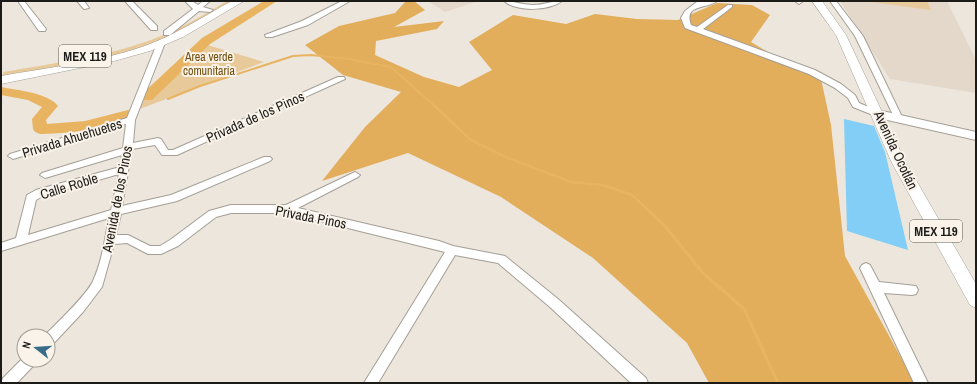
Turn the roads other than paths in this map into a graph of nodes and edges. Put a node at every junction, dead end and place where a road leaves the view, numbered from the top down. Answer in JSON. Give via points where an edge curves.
{"nodes":[{"id":1,"x":21,"y":1,"type":"edge"},
{"id":2,"x":80,"y":1,"type":"edge"},
{"id":3,"x":128,"y":1,"type":"edge"},
{"id":4,"x":188,"y":1,"type":"edge"},
{"id":5,"x":226,"y":1,"type":"edge"},
{"id":6,"x":239,"y":1,"type":"edge"},
{"id":7,"x":347,"y":1,"type":"edge"},
{"id":8,"x":507,"y":1,"type":"edge"},
{"id":9,"x":522,"y":1,"type":"edge"},
{"id":10,"x":559,"y":1,"type":"edge"},
{"id":11,"x":688,"y":1,"type":"edge"},
{"id":12,"x":712,"y":1,"type":"edge"},
{"id":13,"x":817,"y":1,"type":"edge"},
{"id":14,"x":824,"y":1,"type":"edge"},
{"id":15,"x":833,"y":1,"type":"edge"},
{"id":16,"x":551,"y":4,"type":"junction"},
{"id":17,"x":697,"y":5,"type":"edge"},
{"id":18,"x":208,"y":6,"type":"edge"},
{"id":19,"x":730,"y":6,"type":"dead end"},
{"id":20,"x":86,"y":8,"type":"dead end"},
{"id":21,"x":198,"y":10,"type":"junction"},
{"id":22,"x":154,"y":28,"type":"dead end"},
{"id":23,"x":42,"y":29,"type":"dead end"},
{"id":24,"x":697,"y":30,"type":"junction"},
{"id":25,"x":269,"y":35,"type":"dead end"},
{"id":26,"x":164,"y":38,"type":"junction"},
{"id":27,"x":1,"y":71,"type":"edge"},
{"id":28,"x":341,"y":79,"type":"dead end"},
{"id":29,"x":1,"y":80,"type":"edge"},
{"id":30,"x":889,"y":117,"type":"junction"},
{"id":31,"x":131,"y":120,"type":"junction"},
{"id":32,"x":976,"y":136,"type":"edge"},
{"id":33,"x":127,"y":149,"type":"junction"},
{"id":34,"x":13,"y":156,"type":"dead end"},
{"id":35,"x":267,"y":158,"type":"dead end"},
{"id":36,"x":125,"y":169,"type":"junction"},
{"id":37,"x":355,"y":174,"type":"dead end"},
{"id":38,"x":45,"y":175,"type":"dead end"},
{"id":39,"x":287,"y":209,"type":"junction"},
{"id":40,"x":116,"y":212,"type":"junction"},
{"id":41,"x":110,"y":240,"type":"junction"},
{"id":42,"x":21,"y":241,"type":"junction"},
{"id":43,"x":1,"y":247,"type":"edge"},
{"id":44,"x":452,"y":250,"type":"junction"},
{"id":45,"x":866,"y":268,"type":"dead end"},
{"id":46,"x":976,"y":280,"type":"edge"},
{"id":47,"x":876,"y":287,"type":"junction"},
{"id":48,"x":912,"y":290,"type":"dead end"},
{"id":49,"x":976,"y":300,"type":"edge"},
{"id":50,"x":56,"y":332,"type":"edge"},
{"id":51,"x":22,"y":368,"type":"edge"},
{"id":52,"x":8,"y":383,"type":"edge"},
{"id":53,"x":371,"y":383,"type":"edge"},
{"id":54,"x":641,"y":383,"type":"edge"},
{"id":55,"x":920,"y":383,"type":"edge"}],
"edges":[{"from":1,"to":23,"type":"street"},
{"from":2,"to":20,"type":"street"},
{"from":3,"to":22,"type":"street"},
{"from":4,"to":21,"type":"street"},
{"from":5,"to":18,"type":"main road","number":"MEX 119"},
{"from":6,"to":26,"type":"main road","number":"MEX 119"},
{"from":7,"to":25,"type":"street","via":[[305,24]]},
{"from":8,"to":16,"type":"street","via":[[516,6],[531,8]]},
{"from":9,"to":16,"type":"street"},
{"from":10,"to":16,"type":"street"},
{"from":11,"to":17,"type":"street"},
{"from":12,"to":17,"type":"street"},
{"from":13,"to":30,"type":"main road","name":"Avenida Ocotlán","number":"MEX 119","via":[[841,35]]},
{"from":14,"to":30,"type":"main road","name":"Avenida Ocotlán","number":"MEX 119","via":[[849,35]]},
{"from":15,"to":30,"type":"street","via":[[859,36]]},
{"from":17,"to":24,"type":"street","via":[[687,12],[685,18],[688,26]]},
{"from":18,"to":21,"type":"street"},
{"from":18,"to":26,"type":"main road","number":"MEX 119"},
{"from":19,"to":24,"type":"street"},
{"from":21,"to":26,"type":"street"},
{"from":24,"to":30,"type":"street","via":[[812,72],[838,86],[852,97],[856,105]]},
{"from":26,"to":27,"type":"main road","number":"MEX 119","via":[[116,50]]},
{"from":26,"to":29,"type":"main road","number":"MEX 119","via":[[114,58]]},
{"from":26,"to":31,"type":"street","name":"Avenida de los Pinos"},
{"from":28,"to":33,"type":"street","name":"Privada de los Pinos","via":[[174,153],[165,153],[158,141]]},
{"from":30,"to":32,"type":"street"},
{"from":30,"to":46,"type":"main road","name":"Avenida Ocotlán","number":"MEX 119","via":[[910,162]]},
{"from":30,"to":49,"type":"main road","name":"Avenida Ocotlán","number":"MEX 119","via":[[898,160]]},
{"from":31,"to":33,"type":"street","name":"Avenida de los Pinos"},
{"from":31,"to":34,"type":"street","name":"Privada Ahuehuetes"},
{"from":33,"to":36,"type":"street","name":"Avenida de los Pinos"},
{"from":33,"to":38,"type":"street"},
{"from":35,"to":40,"type":"street","via":[[173,198]]},
{"from":36,"to":40,"type":"street","name":"Avenida de los Pinos"},
{"from":36,"to":42,"type":"street","name":"Calle Roble","via":[[40,193],[31,198]]},
{"from":37,"to":39,"type":"street"},
{"from":39,"to":41,"type":"street","name":"Privada Pinos","via":[[231,209],[219,212],[161,250],[148,250],[128,239]]},
{"from":39,"to":44,"type":"street","name":"Privada Pinos"},
{"from":40,"to":41,"type":"street","name":"Avenida de los Pinos"},
{"from":40,"to":42,"type":"street"},
{"from":41,"to":50,"type":"street","name":"Avenida de los Pinos","via":[[98,284]]},
{"from":42,"to":43,"type":"street"},
{"from":44,"to":53,"type":"street"},
{"from":44,"to":54,"type":"street","name":"Privada Pinos","via":[[501,260],[554,303]]},
{"from":45,"to":47,"type":"street"},
{"from":47,"to":48,"type":"street"},
{"from":47,"to":55,"type":"street"},
{"from":51,"to":52,"type":"street"}]}
